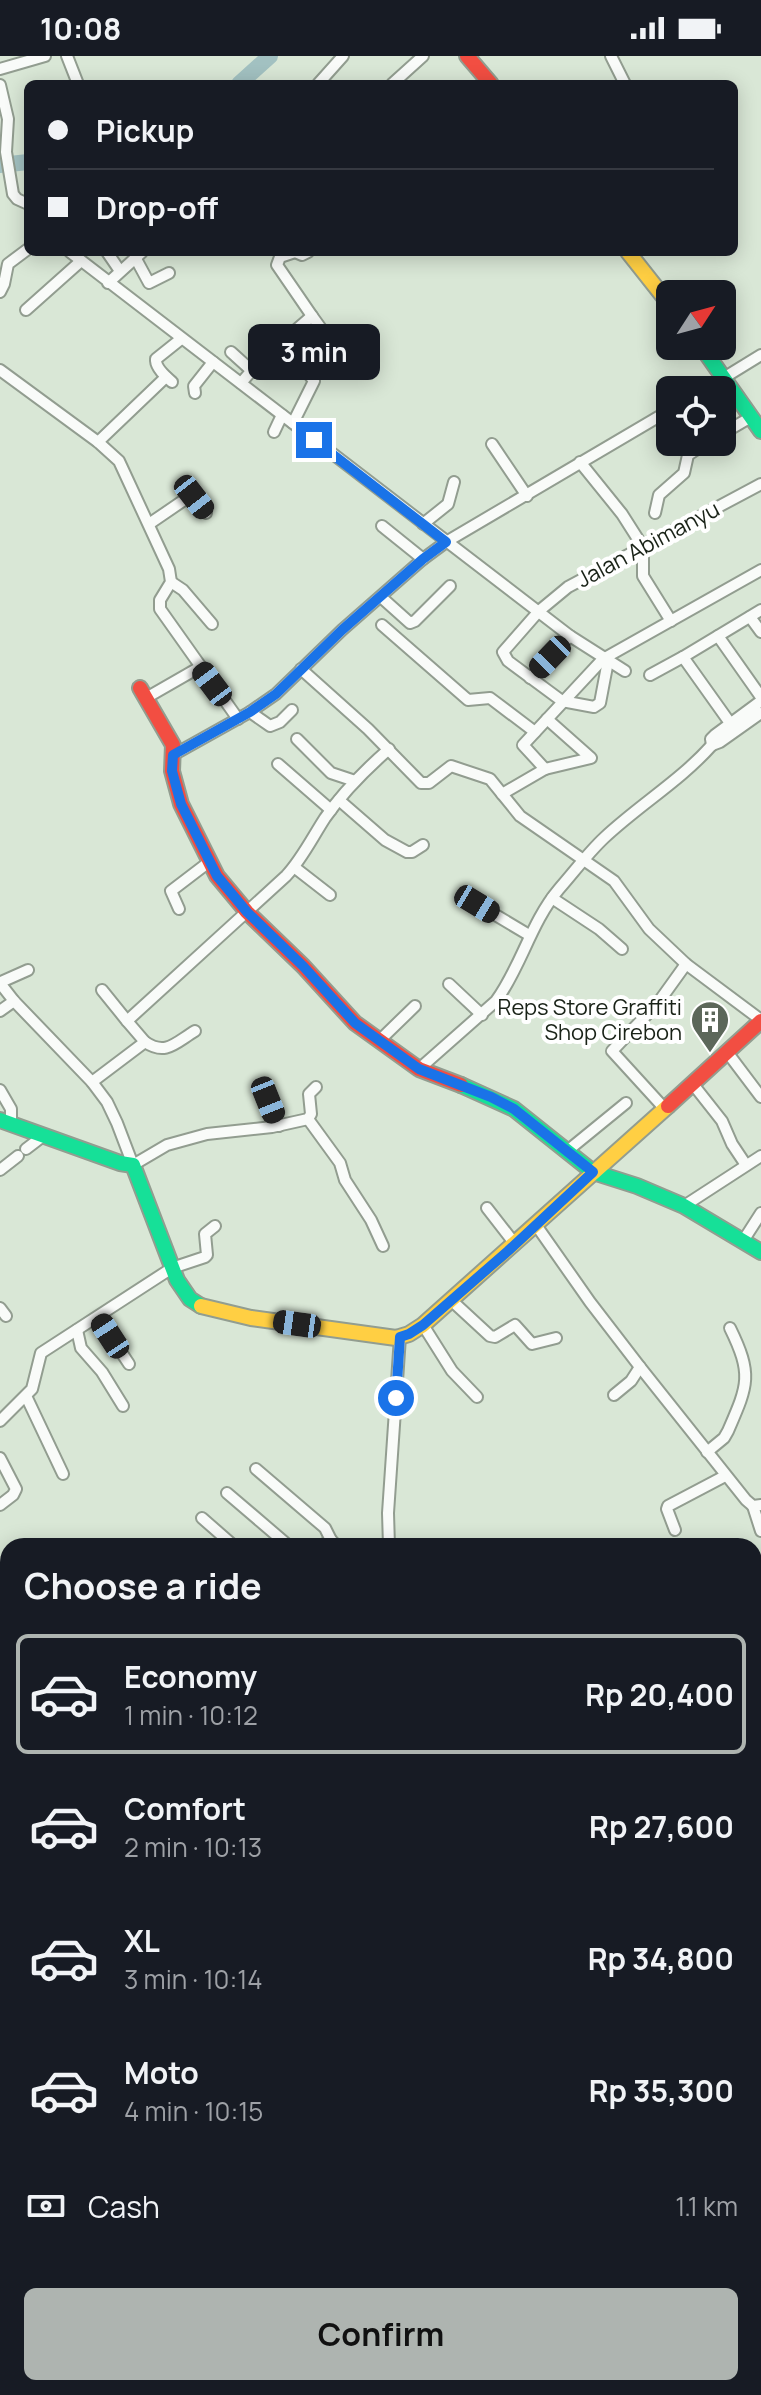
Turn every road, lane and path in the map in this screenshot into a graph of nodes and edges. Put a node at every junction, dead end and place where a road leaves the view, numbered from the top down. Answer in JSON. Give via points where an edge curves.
{"nodes":[{"id":1,"x":45,"y":56,"type":"edge"},
{"id":2,"x":67,"y":56,"type":"edge"},
{"id":3,"x":343,"y":56,"type":"edge"},
{"id":4,"x":423,"y":56,"type":"edge"},
{"id":5,"x":611,"y":56,"type":"edge"},
{"id":6,"x":473,"y":58,"type":"edge"},
{"id":7,"x":13,"y":60,"type":"edge"},
{"id":8,"x":0,"y":69,"type":"edge"},
{"id":9,"x":76,"y":80,"type":"edge"},
{"id":10,"x":322,"y":80,"type":"edge"},
{"id":11,"x":396,"y":80,"type":"edge"},
{"id":12,"x":488,"y":80,"type":"edge"},
{"id":13,"x":623,"y":80,"type":"edge"},
{"id":14,"x":0,"y":85,"type":"edge"},
{"id":15,"x":24,"y":202,"type":"edge"},
{"id":16,"x":24,"y":252,"type":"edge"},
{"id":17,"x":75,"y":256,"type":"edge"},
{"id":18,"x":110,"y":256,"type":"edge"},
{"id":19,"x":139,"y":256,"type":"edge"},
{"id":20,"x":283,"y":256,"type":"edge"},
{"id":21,"x":631,"y":256,"type":"edge"},
{"id":22,"x":81,"y":261,"type":"junction"},
{"id":23,"x":120,"y":271,"type":"junction"},
{"id":24,"x":169,"y":273,"type":"dead end"},
{"id":25,"x":108,"y":283,"type":"junction"},
{"id":26,"x":656,"y":287,"type":"edge"},
{"id":27,"x":0,"y":292,"type":"edge"},
{"id":28,"x":26,"y":310,"type":"dead end"},
{"id":29,"x":312,"y":316,"type":"junction"},
{"id":30,"x":181,"y":339,"type":"junction"},
{"id":31,"x":284,"y":342,"type":"junction"},
{"id":32,"x":231,"y":352,"type":"dead end"},
{"id":33,"x":761,"y":355,"type":"edge"},
{"id":34,"x":343,"y":359,"type":"dead end"},
{"id":35,"x":213,"y":362,"type":"junction"},
{"id":36,"x":0,"y":370,"type":"edge"},
{"id":37,"x":252,"y":371,"type":"junction"},
{"id":38,"x":729,"y":376,"type":"edge"},
{"id":39,"x":241,"y":383,"type":"junction"},
{"id":40,"x":195,"y":393,"type":"dead end"},
{"id":41,"x":736,"y":395,"type":"edge"},
{"id":42,"x":282,"y":415,"type":"junction"},
{"id":43,"x":656,"y":418,"type":"edge"},
{"id":44,"x":293,"y":423,"type":"junction"},
{"id":45,"x":758,"y":425,"type":"edge"},
{"id":46,"x":736,"y":430,"type":"edge"},
{"id":47,"x":274,"y":432,"type":"dead end"},
{"id":48,"x":98,"y":442,"type":"junction"},
{"id":49,"x":492,"y":444,"type":"dead end"},
{"id":50,"x":688,"y":456,"type":"edge"},
{"id":51,"x":580,"y":462,"type":"junction"},
{"id":52,"x":454,"y":482,"type":"dead end"},
{"id":53,"x":761,"y":484,"type":"edge"},
{"id":54,"x":527,"y":496,"type":"junction"},
{"id":55,"x":206,"y":513,"type":"dead end"},
{"id":56,"x":655,"y":513,"type":"dead end"},
{"id":57,"x":149,"y":524,"type":"junction"},
{"id":58,"x":423,"y":524,"type":"junction"},
{"id":59,"x":382,"y":526,"type":"dead end"},
{"id":60,"x":446,"y":542,"type":"junction"},
{"id":61,"x":643,"y":547,"type":"junction"},
{"id":62,"x":423,"y":559,"type":"junction"},
{"id":63,"x":761,"y":570,"type":"edge"},
{"id":64,"x":171,"y":582,"type":"junction"},
{"id":65,"x":450,"y":586,"type":"dead end"},
{"id":66,"x":381,"y":597,"type":"junction"},
{"id":67,"x":761,"y":610,"type":"edge"},
{"id":68,"x":539,"y":611,"type":"junction"},
{"id":69,"x":750,"y":617,"type":"junction"},
{"id":70,"x":671,"y":621,"type":"junction"},
{"id":71,"x":212,"y":624,"type":"dead end"},
{"id":72,"x":382,"y":625,"type":"dead end"},
{"id":73,"x":761,"y":632,"type":"edge"},
{"id":74,"x":570,"y":636,"type":"junction"},
{"id":75,"x":718,"y":636,"type":"junction"},
{"id":76,"x":683,"y":657,"type":"junction"},
{"id":77,"x":606,"y":660,"type":"junction"},
{"id":78,"x":200,"y":667,"type":"junction"},
{"id":79,"x":301,"y":669,"type":"junction"},
{"id":80,"x":625,"y":671,"type":"dead end"},
{"id":81,"x":650,"y":675,"type":"dead end"},
{"id":82,"x":530,"y":678,"type":"junction"},
{"id":83,"x":143,"y":693,"type":"joint"},
{"id":84,"x":761,"y":699,"type":"edge"},
{"id":85,"x":562,"y":701,"type":"junction"},
{"id":86,"x":292,"y":710,"type":"dead end"},
{"id":87,"x":250,"y":712,"type":"junction"},
{"id":88,"x":761,"y":713,"type":"edge"},
{"id":89,"x":238,"y":719,"type":"junction"},
{"id":90,"x":547,"y":719,"type":"junction"},
{"id":91,"x":730,"y":723,"type":"junction"},
{"id":92,"x":535,"y":732,"type":"junction"},
{"id":93,"x":297,"y":739,"type":"dead end"},
{"id":94,"x":712,"y":745,"type":"junction"},
{"id":95,"x":389,"y":749,"type":"junction"},
{"id":96,"x":173,"y":755,"type":"junction"},
{"id":97,"x":278,"y":764,"type":"dead end"},
{"id":98,"x":545,"y":769,"type":"junction"},
{"id":99,"x":355,"y":781,"type":"junction"},
{"id":100,"x":502,"y":794,"type":"junction"},
{"id":101,"x":339,"y":800,"type":"junction"},
{"id":102,"x":331,"y":810,"type":"junction"},
{"id":103,"x":423,"y":845,"type":"dead end"},
{"id":104,"x":584,"y":860,"type":"junction"},
{"id":105,"x":209,"y":862,"type":"junction"},
{"id":106,"x":294,"y":867,"type":"junction"},
{"id":107,"x":330,"y":895,"type":"dead end"},
{"id":108,"x":552,"y":898,"type":"junction"},
{"id":109,"x":477,"y":904,"type":"dead end"},
{"id":110,"x":179,"y":909,"type":"dead end"},
{"id":111,"x":247,"y":912,"type":"junction"},
{"id":112,"x":529,"y":935,"type":"junction"},
{"id":113,"x":622,"y":949,"type":"dead end"},
{"id":114,"x":686,"y":964,"type":"junction"},
{"id":115,"x":28,"y":970,"type":"dead end"},
{"id":116,"x":0,"y":982,"type":"edge"},
{"id":117,"x":449,"y":984,"type":"dead end"},
{"id":118,"x":102,"y":990,"type":"dead end"},
{"id":119,"x":14,"y":1001,"type":"junction"},
{"id":120,"x":415,"y":1006,"type":"dead end"},
{"id":121,"x":0,"y":1011,"type":"edge"},
{"id":122,"x":482,"y":1015,"type":"junction"},
{"id":123,"x":127,"y":1021,"type":"junction"},
{"id":124,"x":761,"y":1021,"type":"edge"},
{"id":125,"x":195,"y":1031,"type":"dead end"},
{"id":126,"x":379,"y":1041,"type":"junction"},
{"id":127,"x":145,"y":1042,"type":"junction"},
{"id":128,"x":727,"y":1052,"type":"junction"},
{"id":129,"x":419,"y":1069,"type":"junction"},
{"id":130,"x":92,"y":1082,"type":"junction"},
{"id":131,"x":692,"y":1083,"type":"junction"},
{"id":132,"x":316,"y":1087,"type":"dead end"},
{"id":133,"x":0,"y":1090,"type":"edge"},
{"id":134,"x":761,"y":1097,"type":"edge"},
{"id":135,"x":268,"y":1100,"type":"dead end"},
{"id":136,"x":626,"y":1103,"type":"dead end"},
{"id":137,"x":664,"y":1108,"type":"junction"},
{"id":138,"x":308,"y":1119,"type":"junction"},
{"id":139,"x":5,"y":1122,"type":"edge"},
{"id":140,"x":279,"y":1126,"type":"junction"},
{"id":141,"x":43,"y":1136,"type":"junction"},
{"id":142,"x":566,"y":1152,"type":"junction"},
{"id":143,"x":761,"y":1156,"type":"edge"},
{"id":144,"x":133,"y":1165,"type":"junction"},
{"id":145,"x":746,"y":1165,"type":"junction"},
{"id":146,"x":0,"y":1170,"type":"edge"},
{"id":147,"x":593,"y":1172,"type":"junction"},
{"id":148,"x":684,"y":1206,"type":"junction"},
{"id":149,"x":487,"y":1208,"type":"dead end"},
{"id":150,"x":761,"y":1213,"type":"edge"},
{"id":151,"x":536,"y":1225,"type":"junction"},
{"id":152,"x":215,"y":1226,"type":"dead end"},
{"id":153,"x":743,"y":1241,"type":"junction"},
{"id":154,"x":515,"y":1244,"type":"junction"},
{"id":155,"x":383,"y":1246,"type":"dead end"},
{"id":156,"x":761,"y":1252,"type":"edge"},
{"id":157,"x":172,"y":1268,"type":"junction"},
{"id":158,"x":451,"y":1300,"type":"junction"},
{"id":159,"x":98,"y":1317,"type":"junction"},
{"id":160,"x":423,"y":1325,"type":"junction"},
{"id":161,"x":730,"y":1328,"type":"dead end"},
{"id":162,"x":77,"y":1330,"type":"junction"},
{"id":163,"x":400,"y":1337,"type":"junction"},
{"id":164,"x":556,"y":1338,"type":"dead end"},
{"id":165,"x":129,"y":1364,"type":"dead end"},
{"id":166,"x":640,"y":1367,"type":"junction"},
{"id":167,"x":614,"y":1395,"type":"dead end"},
{"id":168,"x":26,"y":1396,"type":"junction"},
{"id":169,"x":477,"y":1397,"type":"dead end"},
{"id":170,"x":123,"y":1406,"type":"dead end"},
{"id":171,"x":0,"y":1421,"type":"edge"},
{"id":172,"x":707,"y":1452,"type":"junction"},
{"id":173,"x":0,"y":1458,"type":"edge"},
{"id":174,"x":256,"y":1469,"type":"dead end"},
{"id":175,"x":63,"y":1474,"type":"dead end"},
{"id":176,"x":725,"y":1476,"type":"junction"},
{"id":177,"x":227,"y":1493,"type":"dead end"},
{"id":178,"x":0,"y":1505,"type":"edge"},
{"id":179,"x":757,"y":1506,"type":"edge"},
{"id":180,"x":202,"y":1518,"type":"dead end"},
{"id":181,"x":675,"y":1530,"type":"dead end"},
{"id":182,"x":761,"y":1531,"type":"edge"},
{"id":183,"x":225,"y":1538,"type":"edge"},
{"id":184,"x":280,"y":1538,"type":"edge"},
{"id":185,"x":328,"y":1538,"type":"edge"},
{"id":186,"x":389,"y":1538,"type":"edge"}],
"edges":[{"from":1,"to":7,"type":"street"},
{"from":2,"to":9,"type":"street"},
{"from":3,"to":10,"type":"street"},
{"from":4,"to":11,"type":"street"},
{"from":5,"to":13,"type":"street"},
{"from":6,"to":12,"type":"street"},
{"from":7,"to":8,"type":"street"},
{"from":14,"to":15,"type":"street","via":[[15,198]]},
{"from":16,"to":27,"type":"street","via":[[8,264]]},
{"from":17,"to":22,"type":"street"},
{"from":18,"to":23,"type":"street"},
{"from":19,"to":23,"type":"street"},
{"from":19,"to":24,"type":"street","via":[[149,283]]},
{"from":20,"to":29,"type":"street","via":[[277,265]]},
{"from":21,"to":26,"type":"street"},
{"from":22,"to":25,"type":"street"},
{"from":22,"to":28,"type":"street"},
{"from":23,"to":25,"type":"street"},
{"from":25,"to":30,"type":"street"},
{"from":29,"to":31,"type":"street"},
{"from":29,"to":34,"type":"street"},
{"from":30,"to":35,"type":"street"},
{"from":30,"to":48,"type":"street","via":[[156,359],[169,380]]},
{"from":31,"to":37,"type":"street"},
{"from":31,"to":44,"type":"street","via":[[314,381]]},
{"from":32,"to":37,"type":"street"},
{"from":33,"to":38,"type":"street"},
{"from":35,"to":39,"type":"street"},
{"from":35,"to":40,"type":"street","via":[[194,386]]},
{"from":36,"to":48,"type":"street"},
{"from":37,"to":39,"type":"street"},
{"from":39,"to":42,"type":"street"},
{"from":41,"to":45,"type":"street"},
{"from":42,"to":44,"type":"street"},
{"from":42,"to":47,"type":"street"},
{"from":43,"to":51,"type":"street"},
{"from":44,"to":58,"type":"street"},
{"from":45,"to":46,"type":"street"},
{"from":48,"to":57,"type":"street","via":[[119,461]]},
{"from":49,"to":54,"type":"street"},
{"from":50,"to":56,"type":"street","via":[[684,473],[659,495]]},
{"from":51,"to":54,"type":"street"},
{"from":51,"to":61,"type":"street"},
{"from":52,"to":58,"type":"street","via":[[448,504]]},
{"from":53,"to":61,"type":"street","name":"Jalan Abimanyu"},
{"from":54,"to":60,"type":"street"},
{"from":55,"to":57,"type":"street","via":[[192,496]]},
{"from":57,"to":64,"type":"street"},
{"from":58,"to":60,"type":"street"},
{"from":59,"to":62,"type":"street"},
{"from":60,"to":62,"type":"street"},
{"from":60,"to":68,"type":"street"},
{"from":61,"to":68,"type":"street","name":"Jalan Abimanyu","via":[[568,587]]},
{"from":61,"to":70,"type":"street","via":[[643,576]]},
{"from":62,"to":66,"type":"street"},
{"from":63,"to":70,"type":"street"},
{"from":64,"to":71,"type":"street"},
{"from":64,"to":78,"type":"street","via":[[159,606]]},
{"from":65,"to":66,"type":"street","via":[[410,623]]},
{"from":66,"to":79,"type":"street"},
{"from":67,"to":69,"type":"street"},
{"from":68,"to":74,"type":"street"},
{"from":68,"to":82,"type":"street","name":"Jalan Abimanyu","via":[[503,652]]},
{"from":69,"to":73,"type":"street"},
{"from":69,"to":75,"type":"street"},
{"from":70,"to":77,"type":"street"},
{"from":72,"to":92,"type":"street","via":[[468,700],[490,698]]},
{"from":74,"to":77,"type":"street"},
{"from":74,"to":82,"type":"street"},
{"from":75,"to":76,"type":"street"},
{"from":75,"to":84,"type":"street"},
{"from":76,"to":81,"type":"street"},
{"from":76,"to":91,"type":"street"},
{"from":77,"to":80,"type":"street"},
{"from":77,"to":85,"type":"street"},
{"from":77,"to":85,"type":"street","via":[[599,705]]},
{"from":78,"to":83,"type":"street"},
{"from":78,"to":89,"type":"street"},
{"from":79,"to":87,"type":"street"},
{"from":79,"to":95,"type":"street"},
{"from":82,"to":85,"type":"street"},
{"from":83,"to":96,"type":"street"},
{"from":84,"to":91,"type":"street"},
{"from":85,"to":90,"type":"street"},
{"from":86,"to":87,"type":"street","via":[[270,726]]},
{"from":87,"to":89,"type":"street"},
{"from":88,"to":94,"type":"street"},
{"from":89,"to":96,"type":"street"},
{"from":90,"to":92,"type":"street"},
{"from":90,"to":98,"type":"street","via":[[591,758]]},
{"from":91,"to":94,"type":"street","via":[[711,739]]},
{"from":92,"to":98,"type":"street","via":[[523,745]]},
{"from":93,"to":99,"type":"street","via":[[331,773]]},
{"from":94,"to":104,"type":"street"},
{"from":95,"to":99,"type":"street"},
{"from":95,"to":100,"type":"street","via":[[425,784],[451,766],[487,776]]},
{"from":96,"to":105,"type":"street","via":[[181,804]]},
{"from":97,"to":102,"type":"street"},
{"from":98,"to":100,"type":"street"},
{"from":99,"to":101,"type":"street"},
{"from":100,"to":104,"type":"street","via":[[520,816]]},
{"from":101,"to":102,"type":"street"},
{"from":101,"to":103,"type":"street","via":[[393,845],[412,852]]},
{"from":102,"to":106,"type":"street"},
{"from":104,"to":108,"type":"street"},
{"from":104,"to":114,"type":"street","via":[[614,881],[649,929]]},
{"from":105,"to":110,"type":"street","via":[[171,891]]},
{"from":105,"to":111,"type":"street"},
{"from":106,"to":107,"type":"street"},
{"from":106,"to":111,"type":"street"},
{"from":108,"to":112,"type":"street"},
{"from":108,"to":113,"type":"street"},
{"from":109,"to":112,"type":"street"},
{"from":111,"to":123,"type":"street"},
{"from":111,"to":126,"type":"street"},
{"from":112,"to":122,"type":"street","via":[[505,988]]},
{"from":114,"to":124,"type":"street"},
{"from":114,"to":137,"type":"street","via":[[612,1051]]},
{"from":115,"to":116,"type":"street"},
{"from":116,"to":119,"type":"street"},
{"from":117,"to":122,"type":"street"},
{"from":118,"to":123,"type":"street"},
{"from":119,"to":121,"type":"street"},
{"from":119,"to":130,"type":"street"},
{"from":120,"to":126,"type":"street"},
{"from":122,"to":129,"type":"street"},
{"from":123,"to":127,"type":"street"},
{"from":124,"to":128,"type":"street"},
{"from":125,"to":127,"type":"street","via":[[164,1049]]},
{"from":126,"to":129,"type":"street"},
{"from":127,"to":130,"type":"street"},
{"from":128,"to":131,"type":"street"},
{"from":128,"to":134,"type":"street"},
{"from":129,"to":142,"type":"street","via":[[514,1109]]},
{"from":130,"to":144,"type":"street","via":[[111,1108]]},
{"from":131,"to":137,"type":"street"},
{"from":131,"to":145,"type":"street","via":[[722,1121]]},
{"from":132,"to":138,"type":"street","via":[[309,1094]]},
{"from":133,"to":139,"type":"street","via":[[11,1109]]},
{"from":135,"to":140,"type":"street"},
{"from":136,"to":142,"type":"street"},
{"from":137,"to":147,"type":"street"},
{"from":138,"to":140,"type":"street"},
{"from":138,"to":155,"type":"street","via":[[340,1163]]},
{"from":139,"to":141,"type":"street"},
{"from":140,"to":144,"type":"street","via":[[207,1134],[167,1145]]},
{"from":141,"to":144,"type":"street"},
{"from":141,"to":146,"type":"street"},
{"from":142,"to":147,"type":"street"},
{"from":143,"to":145,"type":"street"},
{"from":144,"to":157,"type":"street"},
{"from":145,"to":148,"type":"street"},
{"from":147,"to":148,"type":"street"},
{"from":147,"to":151,"type":"street"},
{"from":148,"to":153,"type":"street"},
{"from":149,"to":154,"type":"street"},
{"from":150,"to":153,"type":"street"},
{"from":151,"to":154,"type":"street"},
{"from":151,"to":166,"type":"street"},
{"from":152,"to":157,"type":"street","via":[[205,1234],[205,1257]]},
{"from":153,"to":156,"type":"street"},
{"from":154,"to":158,"type":"street"},
{"from":157,"to":159,"type":"street"},
{"from":157,"to":163,"type":"street","via":[[185,1293],[204,1308]]},
{"from":158,"to":160,"type":"street"},
{"from":158,"to":164,"type":"street","via":[[490,1336],[515,1325],[532,1344]]},
{"from":159,"to":162,"type":"street"},
{"from":159,"to":165,"type":"street"},
{"from":160,"to":163,"type":"street"},
{"from":160,"to":169,"type":"street","via":[[452,1371]]},
{"from":161,"to":172,"type":"street","via":[[747,1376],[728,1431]]},
{"from":162,"to":168,"type":"street","via":[[41,1353]]},
{"from":162,"to":170,"type":"street","via":[[81,1348]]},
{"from":163,"to":186,"type":"street"},
{"from":166,"to":167,"type":"street"},
{"from":166,"to":172,"type":"street"},
{"from":168,"to":171,"type":"street"},
{"from":168,"to":175,"type":"street"},
{"from":172,"to":176,"type":"street"},
{"from":173,"to":178,"type":"street","via":[[16,1489]]},
{"from":174,"to":185,"type":"street","via":[[325,1528]]},
{"from":176,"to":179,"type":"street"},
{"from":176,"to":181,"type":"street","via":[[668,1506]]},
{"from":177,"to":184,"type":"street"},
{"from":179,"to":182,"type":"street"},
{"from":180,"to":183,"type":"street"}]}
